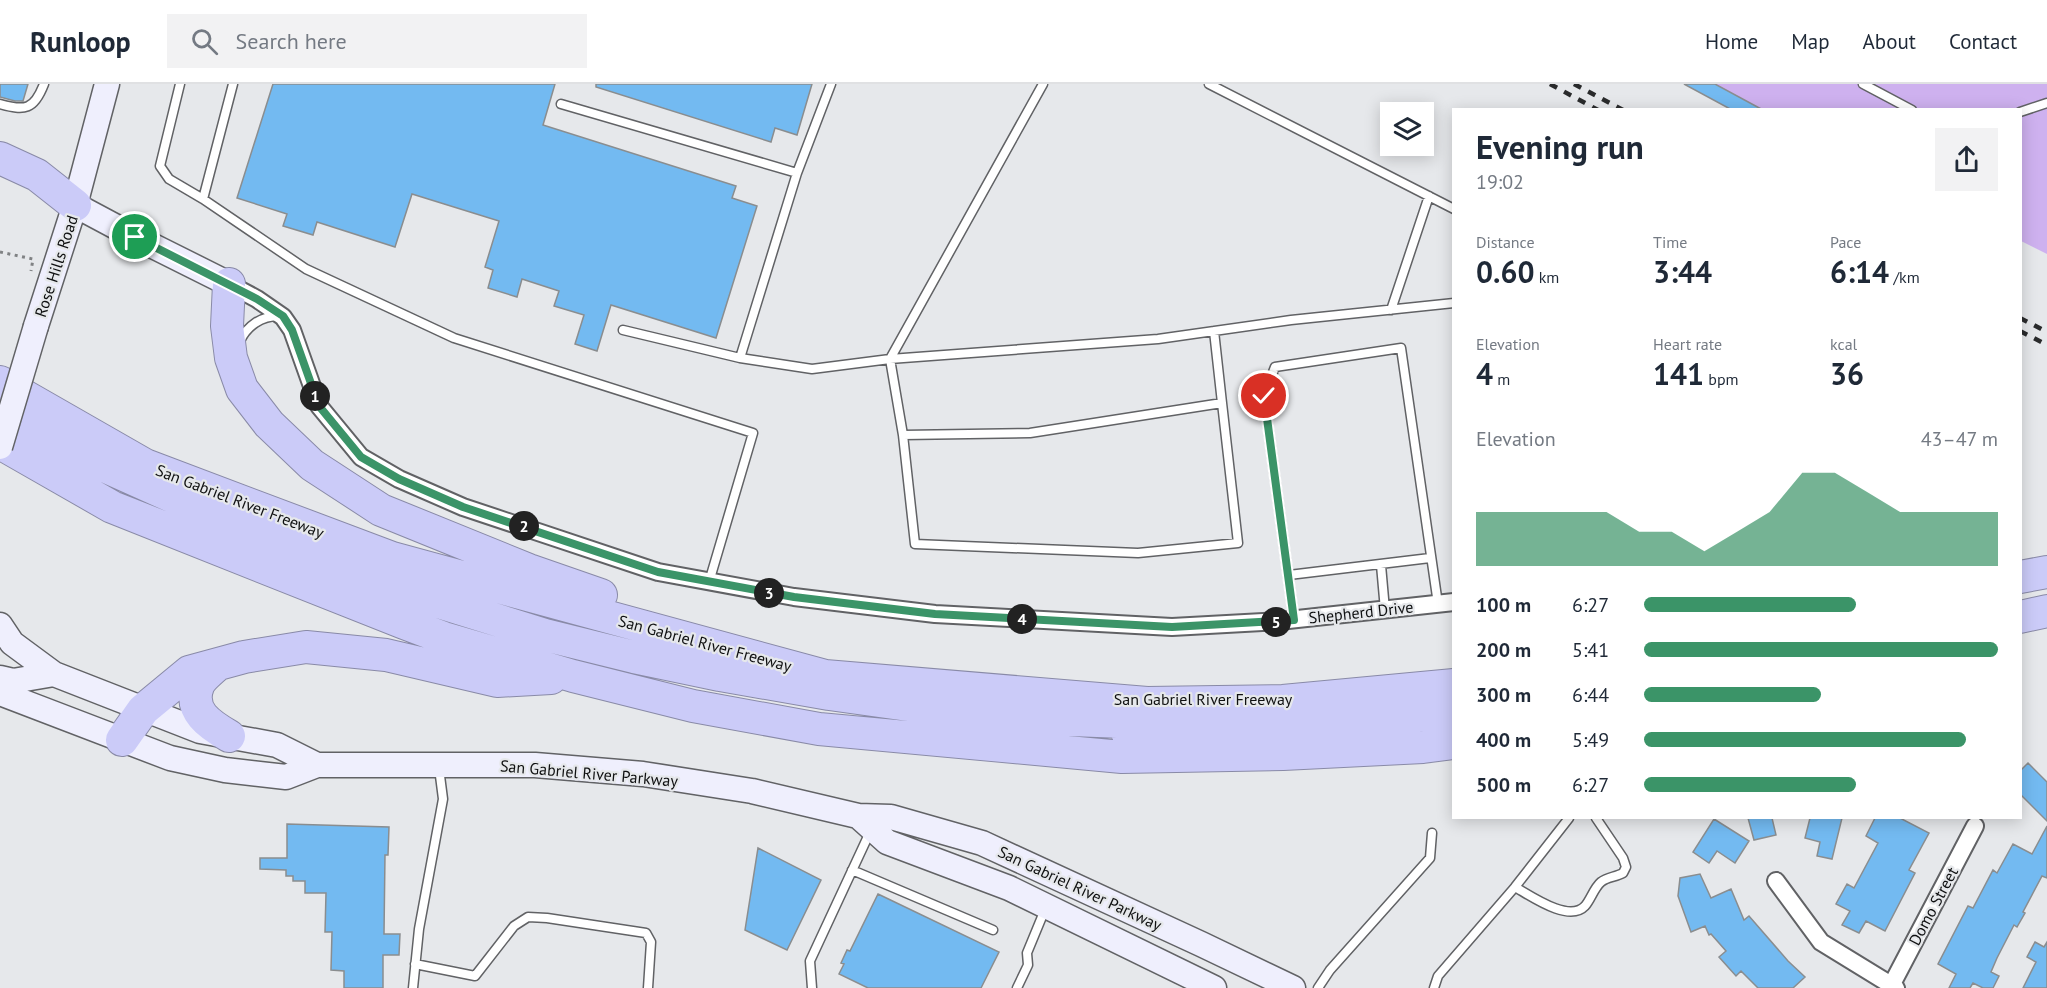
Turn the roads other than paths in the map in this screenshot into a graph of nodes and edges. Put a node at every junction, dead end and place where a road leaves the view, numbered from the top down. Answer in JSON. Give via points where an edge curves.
{"nodes":[{"id":1,"x":44,"y":84,"type":"edge"},
{"id":2,"x":107,"y":84,"type":"edge"},
{"id":3,"x":180,"y":84,"type":"edge"},
{"id":4,"x":233,"y":84,"type":"edge"},
{"id":5,"x":831,"y":84,"type":"edge"},
{"id":6,"x":1042,"y":84,"type":"edge"},
{"id":7,"x":1209,"y":84,"type":"edge"},
{"id":8,"x":1863,"y":84,"type":"edge"},
{"id":9,"x":2047,"y":102,"type":"edge"},
{"id":10,"x":0,"y":104,"type":"edge"},
{"id":11,"x":561,"y":104,"type":"dead end"},
{"id":12,"x":1908,"y":108,"type":"edge"},
{"id":13,"x":2022,"y":111,"type":"edge"},
{"id":14,"x":0,"y":158,"type":"edge"},
{"id":15,"x":797,"y":173,"type":"junction"},
{"id":16,"x":1429,"y":196,"type":"junction"},
{"id":17,"x":203,"y":199,"type":"junction"},
{"id":18,"x":75,"y":205,"type":"junction"},
{"id":19,"x":1452,"y":208,"type":"edge"},
{"id":20,"x":229,"y":284,"type":"junction"},
{"id":21,"x":1452,"y":303,"type":"edge"},
{"id":22,"x":1391,"y":310,"type":"junction"},
{"id":23,"x":283,"y":316,"type":"junction"},
{"id":24,"x":623,"y":330,"type":"dead end"},
{"id":25,"x":1214,"y":331,"type":"junction"},
{"id":26,"x":231,"y":358,"type":"junction"},
{"id":27,"x":740,"y":358,"type":"junction"},
{"id":28,"x":890,"y":359,"type":"junction"},
{"id":29,"x":0,"y":382,"type":"edge"},
{"id":30,"x":1222,"y":403,"type":"junction"},
{"id":31,"x":0,"y":411,"type":"edge"},
{"id":32,"x":903,"y":435,"type":"junction"},
{"id":33,"x":0,"y":445,"type":"edge"},
{"id":34,"x":1430,"y":558,"type":"junction"},
{"id":35,"x":1381,"y":565,"type":"junction"},
{"id":36,"x":2047,"y":572,"type":"edge"},
{"id":37,"x":1290,"y":575,"type":"junction"},
{"id":38,"x":2022,"y":577,"type":"edge"},
{"id":39,"x":709,"y":582,"type":"junction"},
{"id":40,"x":2047,"y":596,"type":"edge"},
{"id":41,"x":2022,"y":602,"type":"edge"},
{"id":42,"x":1446,"y":603,"type":"edge"},
{"id":43,"x":1385,"y":610,"type":"junction"},
{"id":44,"x":2047,"y":611,"type":"edge"},
{"id":45,"x":2022,"y":617,"type":"edge"},
{"id":46,"x":1294,"y":620,"type":"junction"},
{"id":47,"x":404,"y":623,"type":"junction"},
{"id":48,"x":0,"y":625,"type":"edge"},
{"id":49,"x":2047,"y":633,"type":"edge"},
{"id":50,"x":2022,"y":639,"type":"edge"},
{"id":51,"x":217,"y":664,"type":"junction"},
{"id":52,"x":54,"y":674,"type":"junction"},
{"id":53,"x":573,"y":676,"type":"junction"},
{"id":54,"x":825,"y":676,"type":"junction"},
{"id":55,"x":0,"y":678,"type":"edge"},
{"id":56,"x":1452,"y":685,"type":"edge"},
{"id":57,"x":0,"y":693,"type":"edge"},
{"id":58,"x":143,"y":710,"type":"junction"},
{"id":59,"x":1452,"y":712,"type":"edge"},
{"id":60,"x":1452,"y":723,"type":"edge"},
{"id":61,"x":229,"y":736,"type":"junction"},
{"id":62,"x":122,"y":740,"type":"junction"},
{"id":63,"x":1452,"y":743,"type":"edge"},
{"id":64,"x":439,"y":764,"type":"junction"},
{"id":65,"x":316,"y":765,"type":"junction"},
{"id":66,"x":1568,"y":819,"type":"edge"},
{"id":67,"x":1597,"y":819,"type":"edge"},
{"id":68,"x":865,"y":822,"type":"junction"},
{"id":69,"x":1975,"y":826,"type":"dead end"},
{"id":70,"x":1432,"y":832,"type":"dead end"},
{"id":71,"x":852,"y":870,"type":"junction"},
{"id":72,"x":1776,"y":881,"type":"dead end"},
{"id":73,"x":1515,"y":887,"type":"junction"},
{"id":74,"x":1046,"y":906,"type":"junction"},
{"id":75,"x":993,"y":930,"type":"dead end"},
{"id":76,"x":416,"y":964,"type":"junction"},
{"id":77,"x":1893,"y":987,"type":"edge"},
{"id":78,"x":413,"y":988,"type":"edge"},
{"id":79,"x":648,"y":988,"type":"edge"},
{"id":80,"x":812,"y":988,"type":"edge"},
{"id":81,"x":1017,"y":988,"type":"edge"},
{"id":82,"x":1214,"y":988,"type":"edge"},
{"id":83,"x":1293,"y":988,"type":"edge"},
{"id":84,"x":1318,"y":988,"type":"edge"},
{"id":85,"x":1434,"y":988,"type":"edge"}],
"edges":[{"from":1,"to":10,"type":"lane","via":[[40,94],[24,109]]},
{"from":2,"to":18,"type":"main road","name":"Rose Hills Road"},
{"from":3,"to":17,"type":"lane","via":[[160,166],[169,179]]},
{"from":4,"to":17,"type":"lane"},
{"from":5,"to":15,"type":"lane"},
{"from":6,"to":28,"type":"lane"},
{"from":7,"to":16,"type":"lane"},
{"from":8,"to":12,"type":"lane"},
{"from":9,"to":13,"type":"lane"},
{"from":11,"to":15,"type":"lane"},
{"from":14,"to":18,"type":"highway","via":[[37,175]]},
{"from":15,"to":27,"type":"lane"},
{"from":16,"to":19,"type":"lane"},
{"from":16,"to":22,"type":"lane"},
{"from":17,"to":39,"type":"lane","via":[[306,269],[453,338],[753,433]]},
{"from":18,"to":20,"type":"main road","name":"Shepherd Drive"},
{"from":18,"to":33,"type":"main road","name":"Rose Hills Road","bridge":true},
{"from":20,"to":23,"type":"street","name":"Shepherd Drive"},
{"from":20,"to":26,"type":"highway","via":[[227,326]]},
{"from":21,"to":22,"type":"lane"},
{"from":22,"to":25,"type":"lane"},
{"from":23,"to":26,"type":"lane","via":[[256,322],[246,330]]},
{"from":23,"to":39,"type":"street","name":"Shepherd Drive","via":[[292,330],[319,406],[361,457],[399,479],[463,507],[658,572]]},
{"from":24,"to":27,"type":"lane"},
{"from":25,"to":28,"type":"lane","via":[[1158,339]]},
{"from":25,"to":30,"type":"lane"},
{"from":26,"to":54,"type":"highway","via":[[242,389],[269,424],[312,465],[381,510],[529,570]]},
{"from":27,"to":28,"type":"lane","via":[[812,369]]},
{"from":28,"to":32,"type":"lane"},
{"from":29,"to":54,"type":"highway","name":"San Gabriel River Freeway","via":[[145,465],[392,558]]},
{"from":30,"to":32,"type":"lane","via":[[1030,433]]},
{"from":30,"to":32,"type":"lane","via":[[1238,543],[1138,553],[915,544]]},
{"from":31,"to":59,"type":"highway","via":[[95,462],[368,579],[545,635],[720,675],[915,706],[1045,719],[1192,724],[1344,722]]},
{"from":33,"to":47,"type":"highway","via":[[112,507]]},
{"from":34,"to":35,"type":"lane"},
{"from":34,"to":37,"type":"lane","via":[[1401,348],[1275,367],[1264,396]]},
{"from":34,"to":42,"type":"lane"},
{"from":35,"to":37,"type":"lane"},
{"from":35,"to":43,"type":"lane"},
{"from":36,"to":38,"type":"highway"},
{"from":37,"to":46,"type":"lane"},
{"from":39,"to":46,"type":"street","name":"Shepherd Drive","via":[[935,614],[1172,627]]},
{"from":40,"to":41,"type":"highway"},
{"from":42,"to":43,"type":"street","name":"Shepherd Drive"},
{"from":43,"to":46,"type":"street","name":"Shepherd Drive"},
{"from":44,"to":45,"type":"highway"},
{"from":47,"to":53,"type":"highway"},
{"from":47,"to":60,"type":"highway","via":[[442,615],[508,636],[711,685],[851,709],[992,725],[1162,734]]},
{"from":48,"to":52,"type":"main road","name":"San Gabriel River Parkway","via":[[12,643]]},
{"from":49,"to":50,"type":"highway"},
{"from":51,"to":53,"type":"highway","via":[[306,647],[386,655],[497,681]]},
{"from":51,"to":58,"type":"highway","via":[[189,672]]},
{"from":51,"to":61,"type":"highway","via":[[198,684],[196,699],[199,713],[211,726]]},
{"from":52,"to":55,"type":"main road","via":[[13,681]]},
{"from":52,"to":58,"type":"main road","name":"San Gabriel River Parkway"},
{"from":53,"to":63,"type":"highway","via":[[693,705],[819,729],[1122,757],[1294,753]]},
{"from":54,"to":56,"type":"highway","name":"San Gabriel River Freeway","via":[[1147,703],[1283,701]]},
{"from":57,"to":62,"type":"main road","name":"San Gabriel River Parkway"},
{"from":58,"to":61,"type":"main road","name":"San Gabriel River Parkway","via":[[200,731]]},
{"from":58,"to":62,"type":"highway"},
{"from":61,"to":65,"type":"main road","name":"San Gabriel River Parkway","via":[[278,745]]},
{"from":62,"to":65,"type":"main road","name":"San Gabriel River Parkway","via":[[170,758],[225,770],[286,777]]},
{"from":64,"to":65,"type":"main road","name":"San Gabriel River Parkway"},
{"from":64,"to":68,"type":"main road","name":"San Gabriel River Parkway","via":[[535,765],[642,774],[752,791]]},
{"from":64,"to":76,"type":"lane","via":[[443,800]]},
{"from":66,"to":73,"type":"lane"},
{"from":67,"to":73,"type":"lane","via":[[1626,867],[1623,873],[1600,883],[1579,910],[1561,910]]},
{"from":68,"to":71,"type":"lane"},
{"from":68,"to":74,"type":"main road","name":"San Gabriel River Parkway","via":[[887,842]]},
{"from":68,"to":83,"type":"main road","name":"San Gabriel River Parkway","via":[[891,817],[982,843]]},
{"from":69,"to":77,"type":"street","name":"Domo Street"},
{"from":70,"to":84,"type":"lane","via":[[1430,858]]},
{"from":71,"to":75,"type":"lane"},
{"from":71,"to":80,"type":"lane","via":[[810,961]]},
{"from":72,"to":77,"type":"street","via":[[1821,942]]},
{"from":73,"to":85,"type":"lane","via":[[1438,976]]},
{"from":74,"to":81,"type":"lane"},
{"from":74,"to":82,"type":"main road","name":"San Gabriel River Parkway"},
{"from":76,"to":78,"type":"lane"},
{"from":76,"to":79,"type":"lane","via":[[475,976],[514,926],[528,917],[547,918],[646,933],[651,942]]}]}
